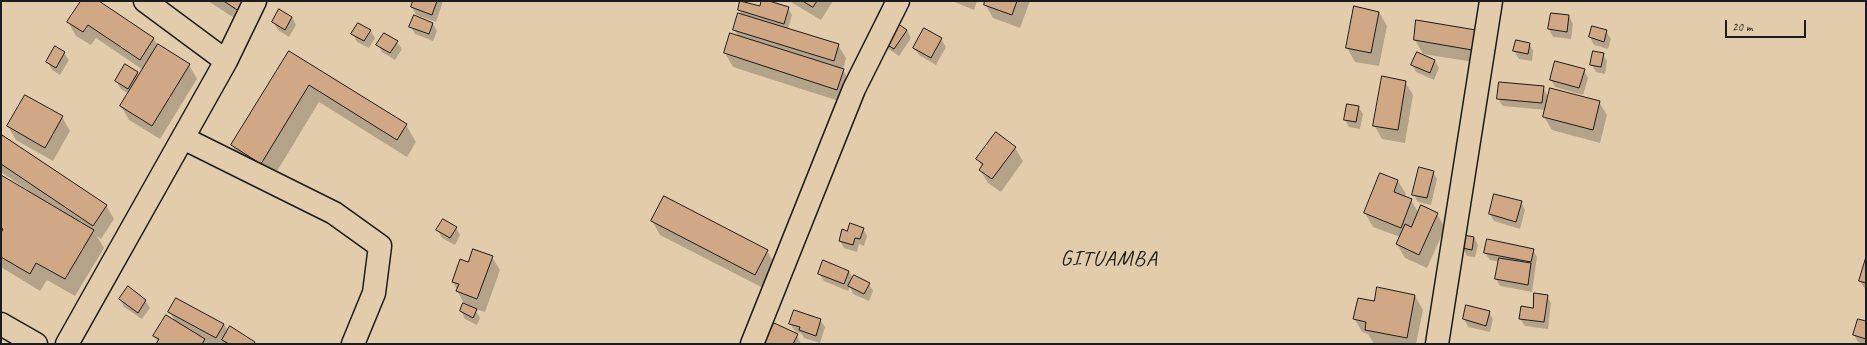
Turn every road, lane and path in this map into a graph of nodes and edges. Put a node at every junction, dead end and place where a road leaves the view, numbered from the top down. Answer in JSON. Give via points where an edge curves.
{"nodes":[{"id":1,"x":145,"y":1,"type":"edge"},
{"id":2,"x":255,"y":1,"type":"edge"},
{"id":3,"x":898,"y":1,"type":"edge"},
{"id":4,"x":1491,"y":1,"type":"edge"},
{"id":5,"x":226,"y":61,"type":"junction"},
{"id":6,"x":183,"y":138,"type":"junction"},
{"id":7,"x":1,"y":324,"type":"edge"},
{"id":8,"x":36,"y":344,"type":"edge"},
{"id":9,"x":67,"y":344,"type":"edge"},
{"id":10,"x":353,"y":344,"type":"edge"},
{"id":11,"x":752,"y":344,"type":"edge"},
{"id":12,"x":1437,"y":344,"type":"edge"}],
"edges":[{"from":1,"to":5,"type":"street"},
{"from":2,"to":5,"type":"street"},
{"from":3,"to":11,"type":"street","via":[[854,90]]},
{"from":4,"to":12,"type":"street"},
{"from":5,"to":6,"type":"street"},
{"from":6,"to":9,"type":"street"},
{"from":6,"to":10,"type":"street","via":[[334,213],[380,246],[374,293]]},
{"from":7,"to":8,"type":"street"}]}
